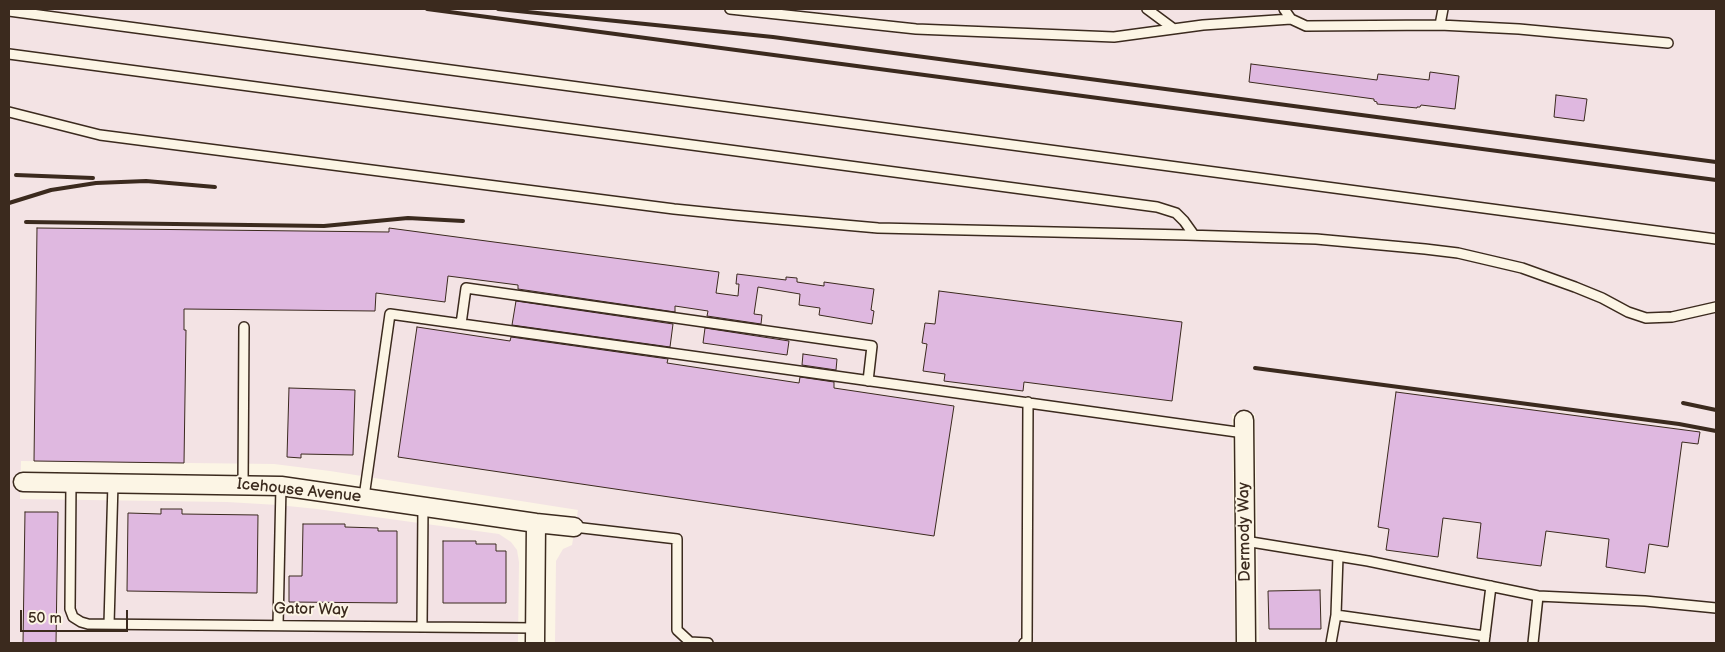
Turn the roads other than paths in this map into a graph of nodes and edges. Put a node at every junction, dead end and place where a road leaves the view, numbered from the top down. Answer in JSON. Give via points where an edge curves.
{"nodes":[{"id":1,"x":730,"y":9,"type":"edge"},
{"id":2,"x":1147,"y":9,"type":"edge"},
{"id":3,"x":1284,"y":9,"type":"edge"},
{"id":4,"x":1442,"y":9,"type":"edge"},
{"id":5,"x":9,"y":11,"type":"edge"},
{"id":6,"x":1291,"y":19,"type":"junction"},
{"id":7,"x":1440,"y":25,"type":"junction"},
{"id":8,"x":1174,"y":29,"type":"junction"},
{"id":9,"x":1668,"y":43,"type":"dead end"},
{"id":10,"x":9,"y":54,"type":"edge"},
{"id":11,"x":9,"y":112,"type":"edge"},
{"id":12,"x":1194,"y":235,"type":"junction"},
{"id":13,"x":1716,"y":238,"type":"edge"},
{"id":14,"x":1716,"y":307,"type":"edge"},
{"id":15,"x":461,"y":324,"type":"junction"},
{"id":16,"x":244,"y":327,"type":"dead end"},
{"id":17,"x":868,"y":381,"type":"junction"},
{"id":18,"x":1028,"y":402,"type":"junction"},
{"id":19,"x":1244,"y":426,"type":"joint"},
{"id":20,"x":23,"y":482,"type":"dead end"},
{"id":21,"x":71,"y":482,"type":"junction"},
{"id":22,"x":113,"y":483,"type":"junction"},
{"id":23,"x":243,"y":484,"type":"junction"},
{"id":24,"x":281,"y":486,"type":"junction"},
{"id":25,"x":364,"y":497,"type":"junction"},
{"id":26,"x":423,"y":506,"type":"junction"},
{"id":27,"x":536,"y":523,"type":"junction"},
{"id":28,"x":574,"y":527,"type":"joint"},
{"id":29,"x":1245,"y":541,"type":"junction"},
{"id":30,"x":1338,"y":556,"type":"junction"},
{"id":31,"x":1491,"y":586,"type":"junction"},
{"id":32,"x":1538,"y":596,"type":"junction"},
{"id":33,"x":1716,"y":608,"type":"edge"},
{"id":34,"x":1336,"y":614,"type":"junction"},
{"id":35,"x":109,"y":624,"type":"junction"},
{"id":36,"x":278,"y":625,"type":"junction"},
{"id":37,"x":422,"y":627,"type":"junction"},
{"id":38,"x":535,"y":636,"type":"edge"},
{"id":39,"x":1485,"y":640,"type":"edge"},
{"id":40,"x":690,"y":643,"type":"edge"},
{"id":41,"x":708,"y":643,"type":"edge"},
{"id":42,"x":1024,"y":643,"type":"edge"},
{"id":43,"x":1246,"y":643,"type":"edge"},
{"id":44,"x":1331,"y":643,"type":"edge"},
{"id":45,"x":1533,"y":643,"type":"edge"}],
"edges":[{"from":1,"to":8,"type":"lane","via":[[916,29],[1114,37]]},
{"from":2,"to":8,"type":"lane"},
{"from":3,"to":6,"type":"lane"},
{"from":4,"to":7,"type":"lane"},
{"from":5,"to":13,"type":"lane"},
{"from":6,"to":7,"type":"lane","via":[[1306,26]]},
{"from":6,"to":8,"type":"lane"},
{"from":7,"to":9,"type":"lane"},
{"from":10,"to":12,"type":"lane","via":[[1157,207],[1176,213]]},
{"from":11,"to":12,"type":"lane","via":[[117,137],[724,214],[878,228]]},
{"from":12,"to":14,"type":"lane","via":[[1316,239],[1458,253],[1522,268],[1575,286],[1646,318],[1672,318]]},
{"from":15,"to":17,"type":"lane"},
{"from":15,"to":17,"type":"lane","via":[[466,288],[872,346]]},
{"from":15,"to":25,"type":"lane","via":[[390,314]]},
{"from":16,"to":23,"type":"lane"},
{"from":17,"to":18,"type":"lane"},
{"from":18,"to":19,"type":"lane"},
{"from":18,"to":42,"type":"lane","via":[[1027,641]]},
{"from":19,"to":29,"type":"street","name":"Dermody Way"},
{"from":20,"to":21,"type":"street","name":"Icehouse Avenue"},
{"from":21,"to":22,"type":"street","name":"Icehouse Avenue"},
{"from":21,"to":35,"type":"lane","name":"Gator Way","via":[[70,609],[73,617],[88,624]]},
{"from":22,"to":23,"type":"street","name":"Icehouse Avenue"},
{"from":22,"to":35,"type":"lane"},
{"from":23,"to":24,"type":"street","name":"Icehouse Avenue"},
{"from":24,"to":25,"type":"street","name":"Icehouse Avenue"},
{"from":24,"to":36,"type":"lane"},
{"from":25,"to":26,"type":"street","name":"Icehouse Avenue"},
{"from":26,"to":27,"type":"street","name":"Icehouse Avenue"},
{"from":26,"to":37,"type":"lane"},
{"from":27,"to":28,"type":"street","name":"Icehouse Avenue"},
{"from":27,"to":38,"type":"street"},
{"from":28,"to":40,"type":"lane","via":[[677,539],[677,630]]},
{"from":29,"to":30,"type":"lane"},
{"from":29,"to":43,"type":"street","name":"Dermody Way"},
{"from":30,"to":31,"type":"lane"},
{"from":30,"to":34,"type":"lane"},
{"from":31,"to":32,"type":"lane"},
{"from":31,"to":39,"type":"lane"},
{"from":32,"to":33,"type":"lane"},
{"from":32,"to":45,"type":"lane"},
{"from":34,"to":39,"type":"lane"},
{"from":34,"to":44,"type":"lane"},
{"from":35,"to":36,"type":"lane","name":"Gator Way"},
{"from":36,"to":37,"type":"lane","name":"Gator Way"},
{"from":37,"to":38,"type":"lane","name":"Gator Way"},
{"from":40,"to":41,"type":"lane"}]}
